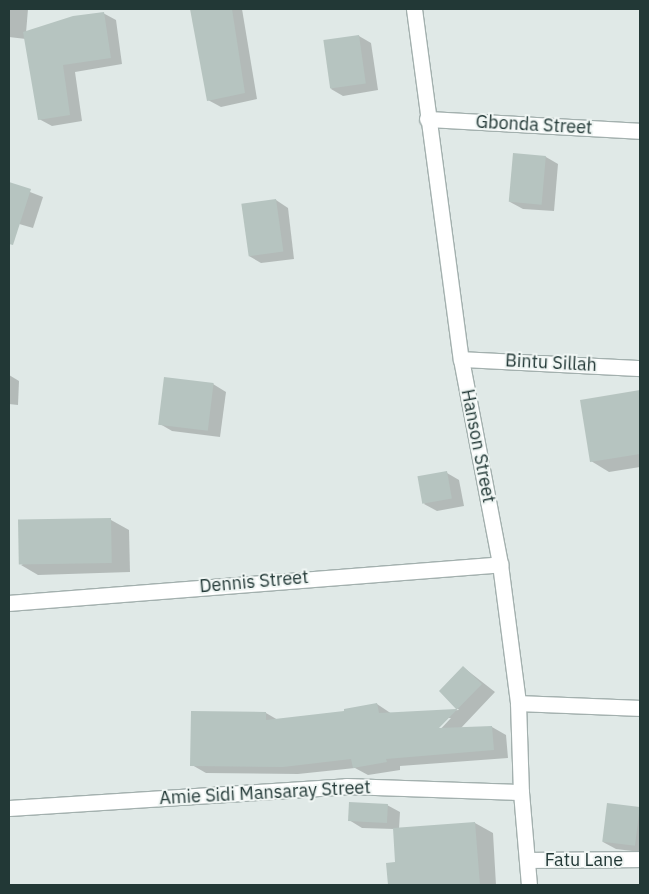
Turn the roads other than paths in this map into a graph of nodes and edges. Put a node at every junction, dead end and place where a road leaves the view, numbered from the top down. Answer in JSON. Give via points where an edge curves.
{"nodes":[{"id":1,"x":414,"y":9,"type":"edge"},
{"id":2,"x":427,"y":119,"type":"junction"},
{"id":3,"x":640,"y":132,"type":"edge"},
{"id":4,"x":461,"y":359,"type":"junction"},
{"id":5,"x":640,"y":368,"type":"edge"},
{"id":6,"x":500,"y":564,"type":"junction"},
{"id":7,"x":9,"y":603,"type":"edge"},
{"id":8,"x":518,"y":703,"type":"junction"},
{"id":9,"x":640,"y":708,"type":"edge"},
{"id":10,"x":520,"y":792,"type":"junction"},
{"id":11,"x":9,"y":808,"type":"edge"},
{"id":12,"x":640,"y":859,"type":"edge"},
{"id":13,"x":529,"y":860,"type":"junction"},
{"id":14,"x":529,"y":885,"type":"edge"}],
"edges":[{"from":1,"to":2,"type":"street","name":"Hanson Street"},
{"from":2,"to":3,"type":"street","name":"Gbonda Street"},
{"from":2,"to":4,"type":"street","name":"Hanson Street"},
{"from":4,"to":5,"type":"street","name":"Bintu Sillah"},
{"from":4,"to":6,"type":"street","name":"Hanson Street"},
{"from":6,"to":7,"type":"street","name":"Dennis Street"},
{"from":6,"to":8,"type":"street","name":"Hanson Street"},
{"from":8,"to":9,"type":"street"},
{"from":8,"to":10,"type":"street","name":"Hanson Street"},
{"from":10,"to":11,"type":"street","name":"Amie Sidi Mansaray Street","via":[[346,786]]},
{"from":10,"to":13,"type":"street","name":"Hanson Street"},
{"from":12,"to":13,"type":"street","name":"Fatu Lane"},
{"from":13,"to":14,"type":"street","name":"Hanson Street"}]}
